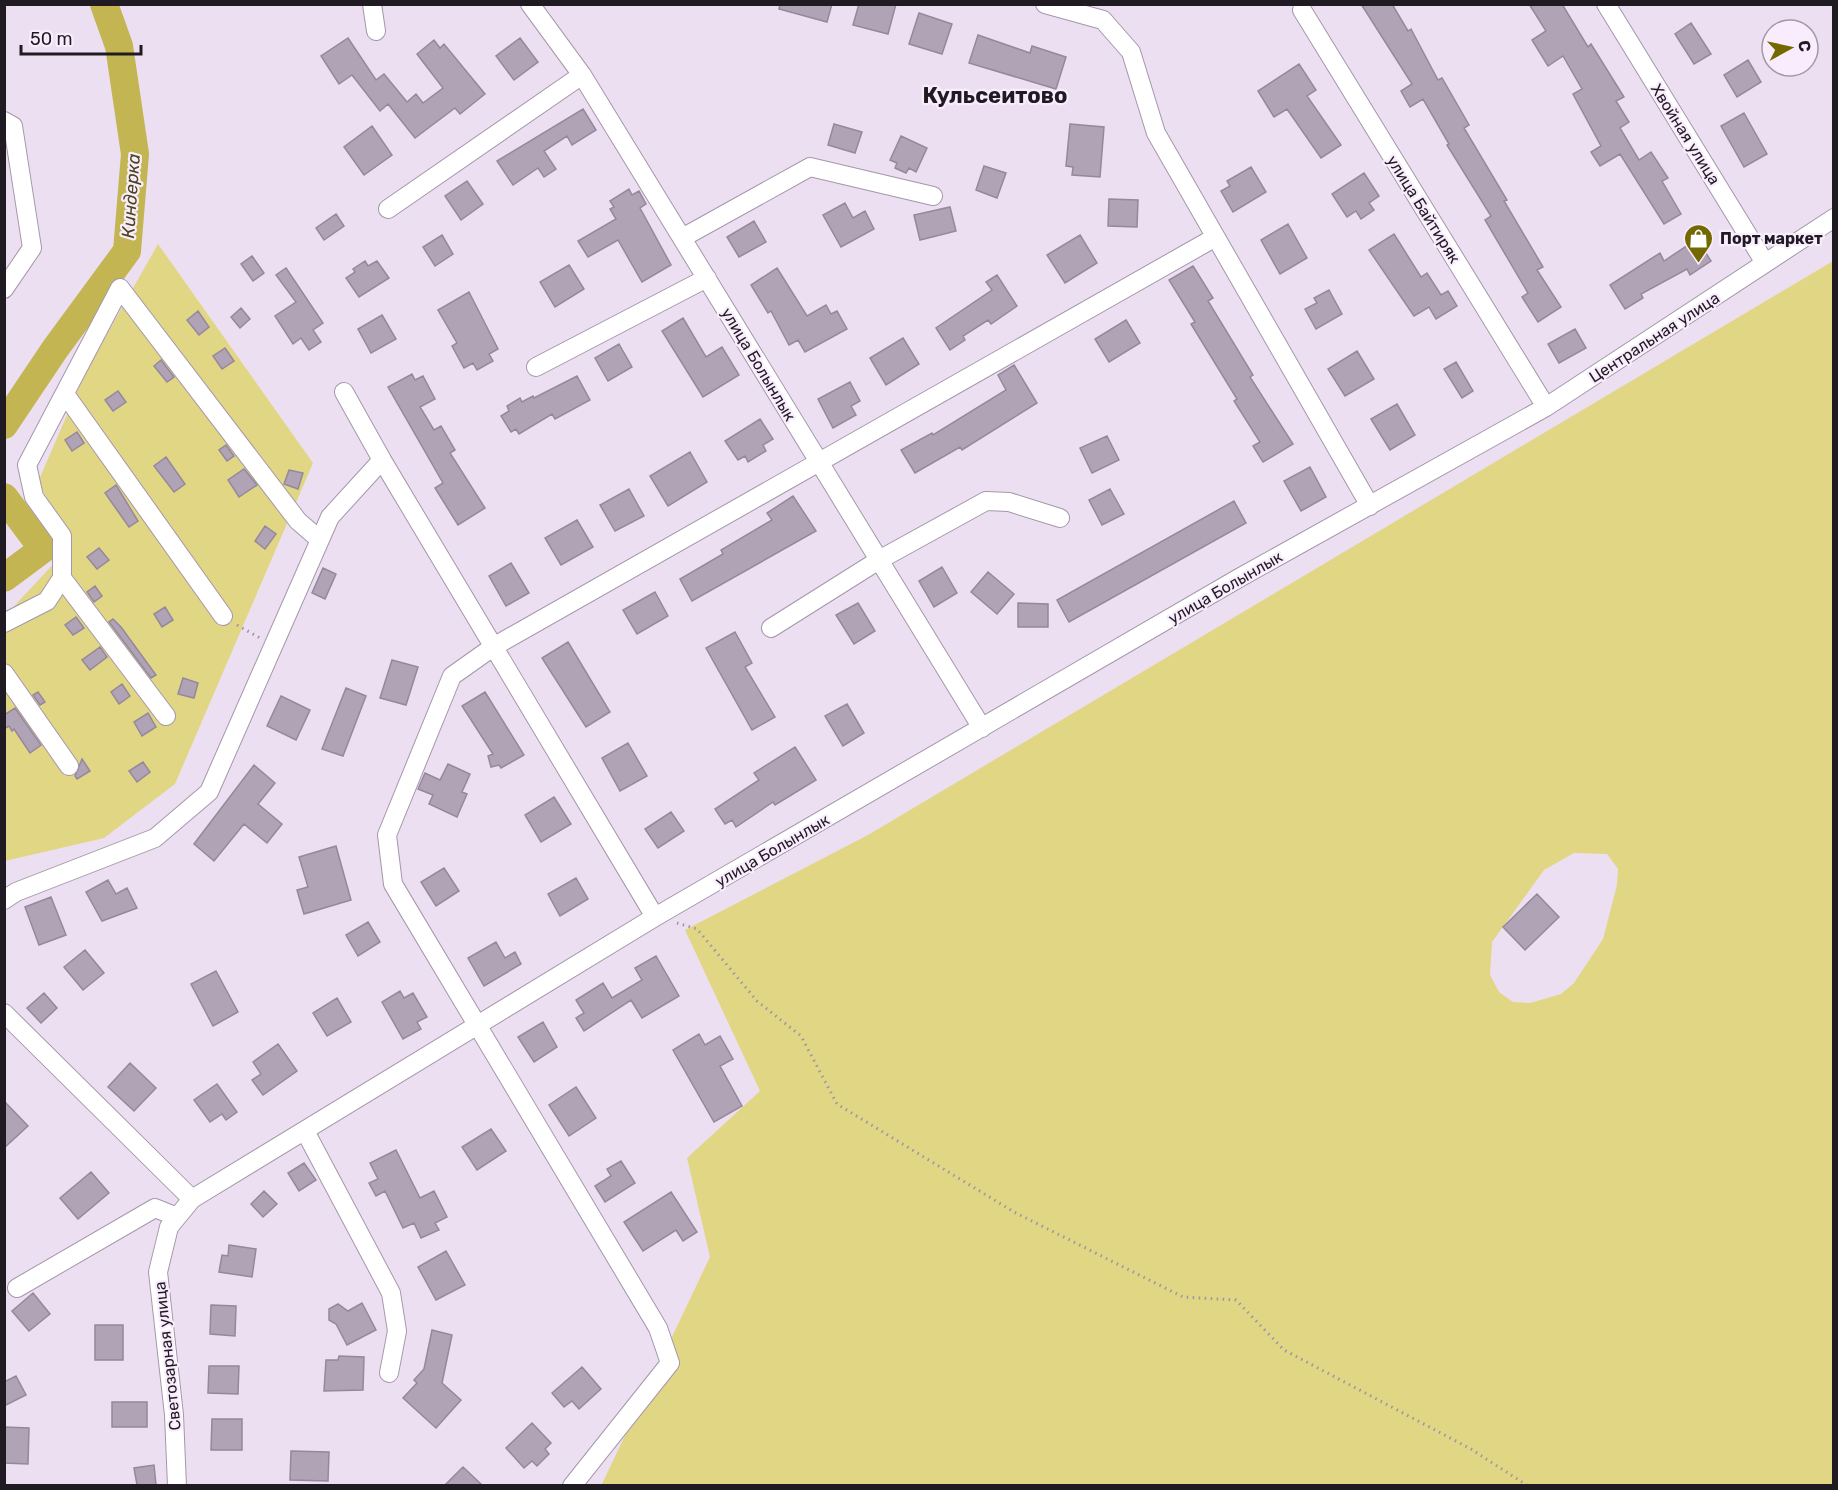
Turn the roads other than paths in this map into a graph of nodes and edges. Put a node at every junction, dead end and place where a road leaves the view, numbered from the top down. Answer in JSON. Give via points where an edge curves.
{"nodes":[{"id":1,"x":372,"y":4,"type":"edge"},
{"id":2,"x":530,"y":4,"type":"edge"},
{"id":3,"x":1045,"y":4,"type":"edge"},
{"id":4,"x":1606,"y":4,"type":"edge"},
{"id":5,"x":1302,"y":10,"type":"dead end"},
{"id":6,"x":376,"y":31,"type":"dead end"},
{"id":7,"x":582,"y":75,"type":"junction"},
{"id":8,"x":4,"y":121,"type":"edge"},
{"id":9,"x":933,"y":196,"type":"dead end"},
{"id":10,"x":388,"y":209,"type":"dead end"},
{"id":11,"x":1833,"y":218,"type":"edge"},
{"id":12,"x":682,"y":238,"type":"junction"},
{"id":13,"x":1214,"y":238,"type":"junction"},
{"id":14,"x":1765,"y":263,"type":"junction"},
{"id":15,"x":707,"y":278,"type":"junction"},
{"id":16,"x":4,"y":289,"type":"edge"},
{"id":17,"x":536,"y":367,"type":"dead end"},
{"id":18,"x":344,"y":392,"type":"dead end"},
{"id":19,"x":65,"y":394,"type":"junction"},
{"id":20,"x":1546,"y":407,"type":"junction"},
{"id":21,"x":1471,"y":451,"type":"joint"},
{"id":22,"x":382,"y":460,"type":"junction"},
{"id":23,"x":819,"y":462,"type":"junction"},
{"id":24,"x":1370,"y":506,"type":"junction"},
{"id":25,"x":1060,"y":518,"type":"dead end"},
{"id":26,"x":320,"y":540,"type":"junction"},
{"id":27,"x":879,"y":560,"type":"junction"},
{"id":28,"x":62,"y":578,"type":"junction"},
{"id":29,"x":223,"y":616,"type":"dead end"},
{"id":30,"x":4,"y":623,"type":"edge"},
{"id":31,"x":771,"y":628,"type":"dead end"},
{"id":32,"x":493,"y":647,"type":"junction"},
{"id":33,"x":4,"y":673,"type":"edge"},
{"id":34,"x":166,"y":716,"type":"dead end"},
{"id":35,"x":982,"y":728,"type":"junction"},
{"id":36,"x":69,"y":766,"type":"dead end"},
{"id":37,"x":4,"y":900,"type":"edge"},
{"id":38,"x":655,"y":917,"type":"junction"},
{"id":39,"x":4,"y":1013,"type":"edge"},
{"id":40,"x":478,"y":1026,"type":"junction"},
{"id":41,"x":305,"y":1131,"type":"junction"},
{"id":42,"x":192,"y":1199,"type":"junction"},
{"id":43,"x":177,"y":1217,"type":"junction"},
{"id":44,"x":17,"y":1288,"type":"dead end"},
{"id":45,"x":389,"y":1373,"type":"dead end"},
{"id":46,"x":177,"y":1485,"type":"edge"},
{"id":47,"x":572,"y":1485,"type":"edge"}],
"edges":[{"from":1,"to":6,"type":"street"},
{"from":2,"to":7,"type":"street","name":"улица Болынлык"},
{"from":3,"to":13,"type":"street","via":[[1103,20],[1131,52],[1156,133]]},
{"from":4,"to":14,"type":"street","name":"Хвойная улица"},
{"from":5,"to":20,"type":"street","name":"улица Байтиряк"},
{"from":7,"to":10,"type":"street"},
{"from":7,"to":12,"type":"street","name":"улица Болынлык"},
{"from":8,"to":16,"type":"street","via":[[13,126],[32,248]]},
{"from":9,"to":12,"type":"street","via":[[810,167]]},
{"from":11,"to":14,"type":"street","name":"Центральная улица"},
{"from":12,"to":15,"type":"street","name":"улица Болынлык"},
{"from":13,"to":23,"type":"street"},
{"from":13,"to":24,"type":"street"},
{"from":14,"to":20,"type":"street","name":"Центральная улица"},
{"from":15,"to":17,"type":"street"},
{"from":15,"to":23,"type":"street","name":"улица Болынлык"},
{"from":18,"to":22,"type":"street"},
{"from":19,"to":26,"type":"street","via":[[120,288],[298,520]]},
{"from":19,"to":28,"type":"street","via":[[27,465],[34,497],[62,536]]},
{"from":19,"to":29,"type":"street"},
{"from":20,"to":21,"type":"street","name":"Центральная улица"},
{"from":21,"to":24,"type":"street","name":"улица Болынлык"},
{"from":22,"to":26,"type":"street","via":[[330,517]]},
{"from":22,"to":32,"type":"street"},
{"from":23,"to":27,"type":"street","name":"улица Болынлык"},
{"from":23,"to":32,"type":"street"},
{"from":24,"to":35,"type":"street","name":"улица Болынлык"},
{"from":25,"to":27,"type":"street","via":[[1009,502],[986,501]]},
{"from":26,"to":37,"type":"street","via":[[209,792],[155,838]]},
{"from":27,"to":31,"type":"street"},
{"from":27,"to":35,"type":"street","name":"улица Болынлык"},
{"from":28,"to":30,"type":"street","via":[[47,601]]},
{"from":28,"to":34,"type":"street"},
{"from":32,"to":38,"type":"street"},
{"from":32,"to":40,"type":"street","via":[[452,676],[387,835],[393,884]]},
{"from":33,"to":36,"type":"street"},
{"from":35,"to":38,"type":"street","name":"улица Болынлык"},
{"from":38,"to":40,"type":"street","name":"улица Болынлык"},
{"from":39,"to":42,"type":"street"},
{"from":40,"to":41,"type":"street","name":"Светозарная улица"},
{"from":40,"to":47,"type":"street","via":[[658,1328],[670,1363]]},
{"from":41,"to":42,"type":"street","name":"Светозарная улица"},
{"from":41,"to":45,"type":"street","via":[[391,1293],[397,1331]]},
{"from":42,"to":43,"type":"street","name":"Светозарная улица"},
{"from":43,"to":44,"type":"street","via":[[155,1208]]},
{"from":43,"to":46,"type":"street","name":"Светозарная улица","via":[[169,1227],[158,1272],[174,1415]]}]}
